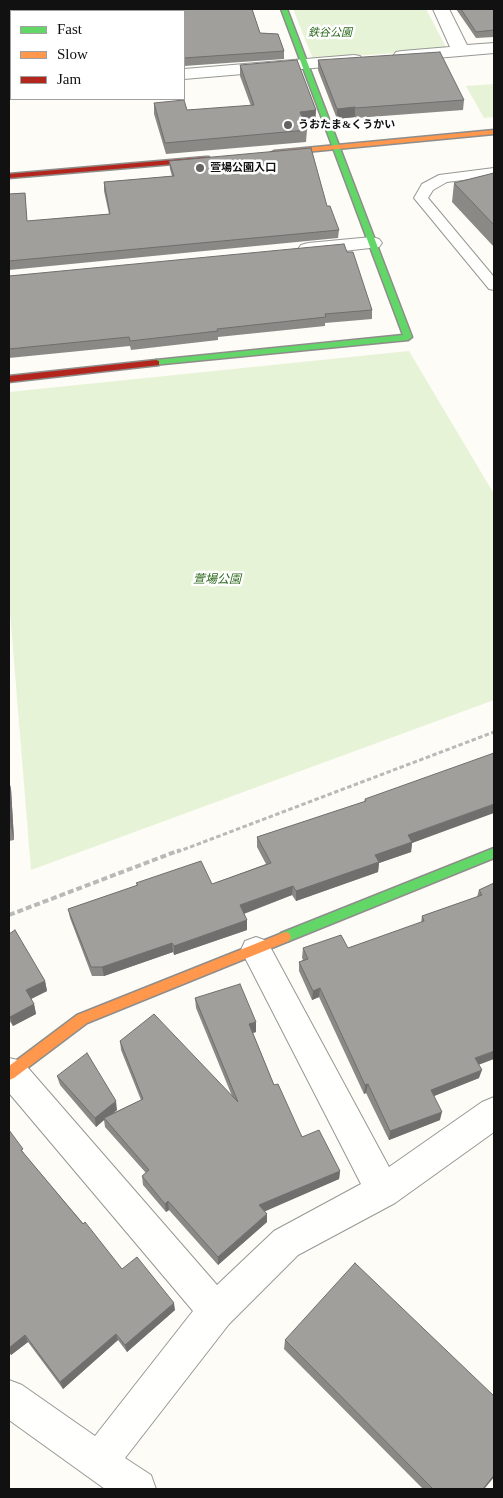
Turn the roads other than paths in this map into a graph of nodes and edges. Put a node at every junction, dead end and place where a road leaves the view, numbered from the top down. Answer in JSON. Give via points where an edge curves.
{"nodes":[{"id":1,"x":284,"y":9,"type":"edge"},
{"id":2,"x":441,"y":9,"type":"edge"},
{"id":3,"x":494,"y":48,"type":"edge"},
{"id":4,"x":461,"y":51,"type":"junction"},
{"id":5,"x":304,"y":64,"type":"junction"},
{"id":6,"x":185,"y":74,"type":"edge"},
{"id":7,"x":494,"y":132,"type":"edge"},
{"id":8,"x":335,"y":147,"type":"junction"},
{"id":9,"x":266,"y":154,"type":"edge"},
{"id":10,"x":216,"y":158,"type":"edge"},
{"id":11,"x":494,"y":172,"type":"edge"},
{"id":12,"x":9,"y":176,"type":"edge"},
{"id":13,"x":372,"y":243,"type":"junction"},
{"id":14,"x":293,"y":250,"type":"edge"},
{"id":15,"x":494,"y":286,"type":"edge"},
{"id":16,"x":9,"y":379,"type":"edge"},
{"id":17,"x":494,"y":852,"type":"edge"},
{"id":18,"x":256,"y":950,"type":"junction"},
{"id":19,"x":10,"y":1073,"type":"edge"},
{"id":20,"x":494,"y":1113,"type":"edge"},
{"id":21,"x":382,"y":1191,"type":"junction"},
{"id":22,"x":216,"y":1311,"type":"junction"},
{"id":23,"x":9,"y":1398,"type":"edge"},
{"id":24,"x":99,"y":1461,"type":"junction"},
{"id":25,"x":137,"y":1489,"type":"edge"}],
"edges":[{"from":1,"to":5,"type":"street"},
{"from":2,"to":4,"type":"street"},
{"from":3,"to":4,"type":"street"},
{"from":4,"to":5,"type":"street"},
{"from":5,"to":6,"type":"street"},
{"from":5,"to":8,"type":"street"},
{"from":7,"to":8,"type":"street"},
{"from":8,"to":9,"type":"street"},
{"from":8,"to":13,"type":"street"},
{"from":10,"to":12,"type":"street"},
{"from":11,"to":15,"type":"lane","via":[[444,178],[427,187],[421,198]]},
{"from":13,"to":14,"type":"street"},
{"from":13,"to":16,"type":"street","via":[[408,337]]},
{"from":17,"to":18,"type":"street"},
{"from":18,"to":19,"type":"street","via":[[82,1019]]},
{"from":18,"to":21,"type":"street"},
{"from":19,"to":22,"type":"street"},
{"from":20,"to":21,"type":"street"},
{"from":21,"to":22,"type":"street","via":[[286,1243]]},
{"from":22,"to":24,"type":"street"},
{"from":23,"to":24,"type":"street"},
{"from":24,"to":25,"type":"street"}]}
